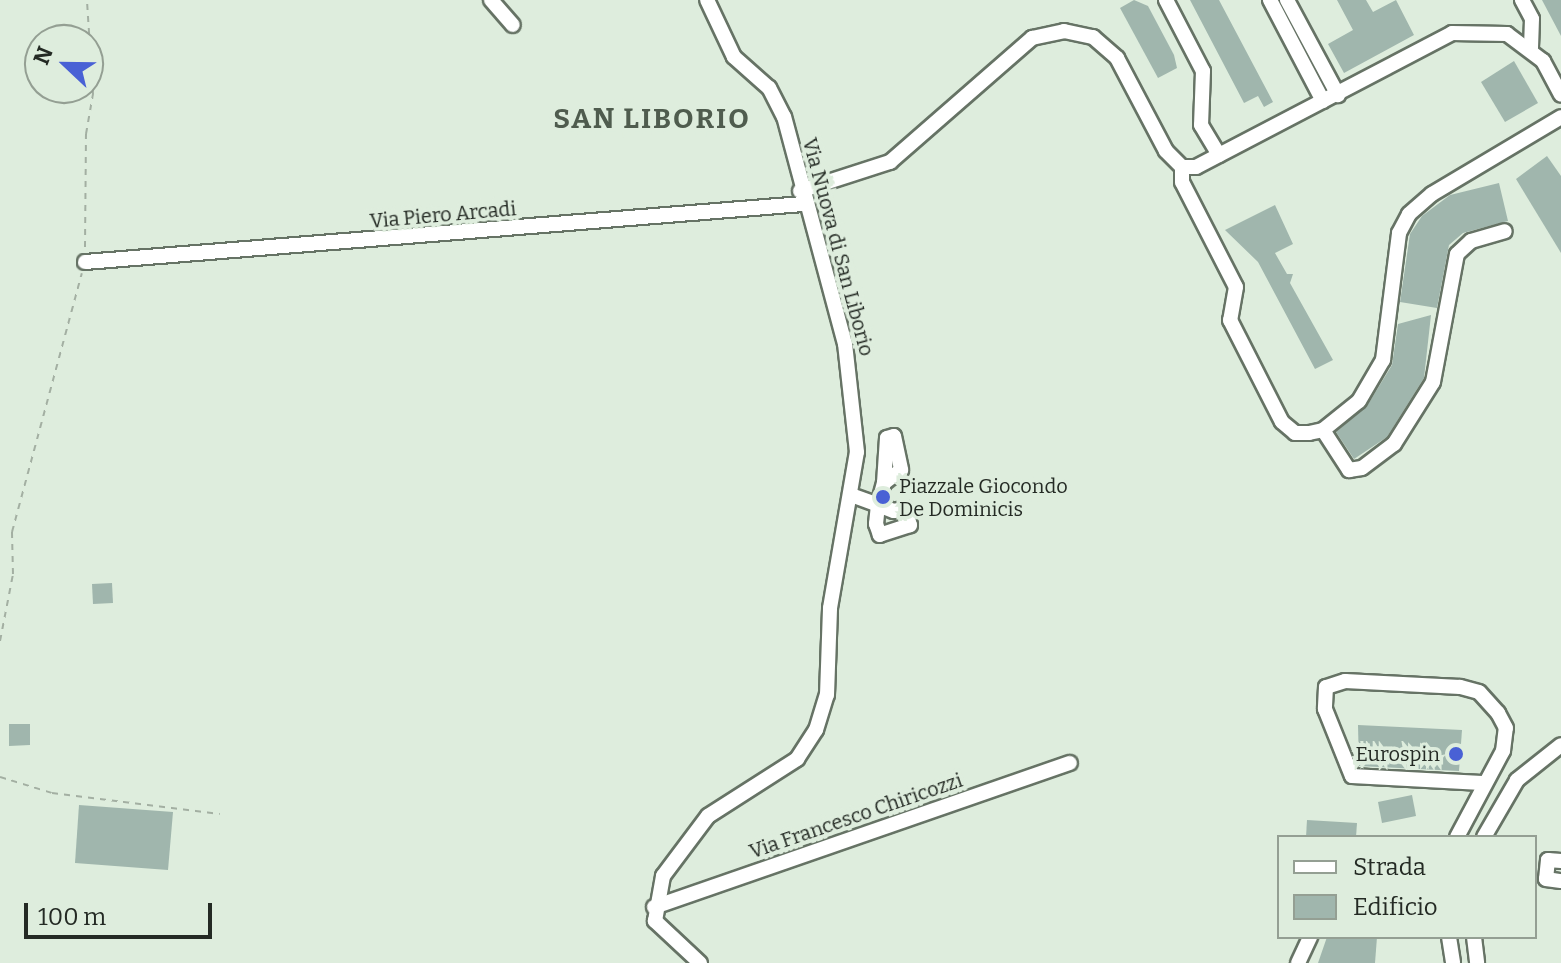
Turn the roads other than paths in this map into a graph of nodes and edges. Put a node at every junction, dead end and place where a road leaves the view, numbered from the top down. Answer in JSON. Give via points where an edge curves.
{"nodes":[{"id":1,"x":491,"y":0,"type":"edge"},
{"id":2,"x":707,"y":0,"type":"edge"},
{"id":3,"x":1166,"y":0,"type":"edge"},
{"id":4,"x":1270,"y":0,"type":"edge"},
{"id":5,"x":1287,"y":0,"type":"edge"},
{"id":6,"x":1522,"y":0,"type":"edge"},
{"id":7,"x":513,"y":25,"type":"dead end"},
{"id":8,"x":1531,"y":48,"type":"junction"},
{"id":9,"x":1338,"y":95,"type":"junction"},
{"id":10,"x":1561,"y":95,"type":"edge"},
{"id":11,"x":1323,"y":101,"type":"junction"},
{"id":12,"x":1561,"y":117,"type":"edge"},
{"id":13,"x":1219,"y":155,"type":"junction"},
{"id":14,"x":1182,"y":167,"type":"junction"},
{"id":15,"x":801,"y":198,"type":"junction"},
{"id":16,"x":1505,"y":231,"type":"dead end"},
{"id":17,"x":85,"y":262,"type":"road end"},
{"id":18,"x":1323,"y":430,"type":"junction"},
{"id":19,"x":884,"y":483,"type":"dead end"},
{"id":20,"x":851,"y":495,"type":"junction"},
{"id":21,"x":1561,"y":745,"type":"edge"},
{"id":22,"x":1070,"y":763,"type":"dead end"},
{"id":23,"x":1482,"y":783,"type":"junction"},
{"id":24,"x":1458,"y":835,"type":"edge"},
{"id":25,"x":1485,"y":835,"type":"edge"},
{"id":26,"x":1561,"y":861,"type":"edge"},
{"id":27,"x":1561,"y":881,"type":"edge"},
{"id":28,"x":654,"y":907,"type":"junction"},
{"id":29,"x":1309,"y":939,"type":"edge"},
{"id":30,"x":1449,"y":939,"type":"edge"},
{"id":31,"x":1474,"y":939,"type":"edge"},
{"id":32,"x":700,"y":963,"type":"edge"},
{"id":33,"x":1298,"y":963,"type":"edge"},
{"id":34,"x":1453,"y":963,"type":"edge"},
{"id":35,"x":1477,"y":963,"type":"edge"}],
"edges":[{"from":1,"to":7,"type":"street"},
{"from":2,"to":15,"type":"street","name":"Via Nuova di San Liborio","via":[[734,57],[769,88],[784,117]]},
{"from":3,"to":13,"type":"street","via":[[1203,71],[1201,125]]},
{"from":4,"to":11,"type":"street"},
{"from":5,"to":9,"type":"street"},
{"from":6,"to":8,"type":"street","via":[[1532,19]]},
{"from":8,"to":9,"type":"street","via":[[1492,30],[1452,33]]},
{"from":8,"to":10,"type":"street"},
{"from":9,"to":11,"type":"street"},
{"from":11,"to":13,"type":"street"},
{"from":12,"to":18,"type":"street","via":[[1432,194],[1409,214],[1399,233],[1383,360],[1359,401]]},
{"from":13,"to":14,"type":"street"},
{"from":14,"to":15,"type":"street","name":"Via Piero Arcadi","via":[[1166,151],[1117,58],[1093,37],[1064,31],[1032,38],[890,162]]},
{"from":14,"to":18,"type":"street","via":[[1182,182],[1236,287],[1230,320],[1282,422],[1295,433]]},
{"from":15,"to":17,"type":"street","name":"Via Piero Arcadi"},
{"from":15,"to":20,"type":"street","name":"Via Nuova di San Liborio","via":[[852,385],[857,452]]},
{"from":16,"to":18,"type":"street","via":[[1480,236],[1457,254],[1433,382],[1394,444],[1362,468],[1349,470]]},
{"from":19,"to":20,"type":"street","via":[[878,505]]},
{"from":20,"to":28,"type":"street","name":"Via Nuova di San Liborio","via":[[830,608],[827,695],[816,730],[797,759],[708,816],[682,842]]},
{"from":21,"to":25,"type":"street","via":[[1517,780]]},
{"from":22,"to":28,"type":"street","name":"Via Francesco Chiricozzi"},
{"from":23,"to":23,"type":"street","via":[[1352,776],[1325,709],[1326,687],[1345,681],[1479,692],[1506,728],[1503,751]]},
{"from":23,"to":24,"type":"street"},
{"from":26,"to":27,"type":"street","via":[[1548,860],[1546,879]]},
{"from":28,"to":32,"type":"street","via":[[655,921],[668,938]]},
{"from":29,"to":33,"type":"street"},
{"from":30,"to":34,"type":"street"},
{"from":31,"to":35,"type":"street"}]}
